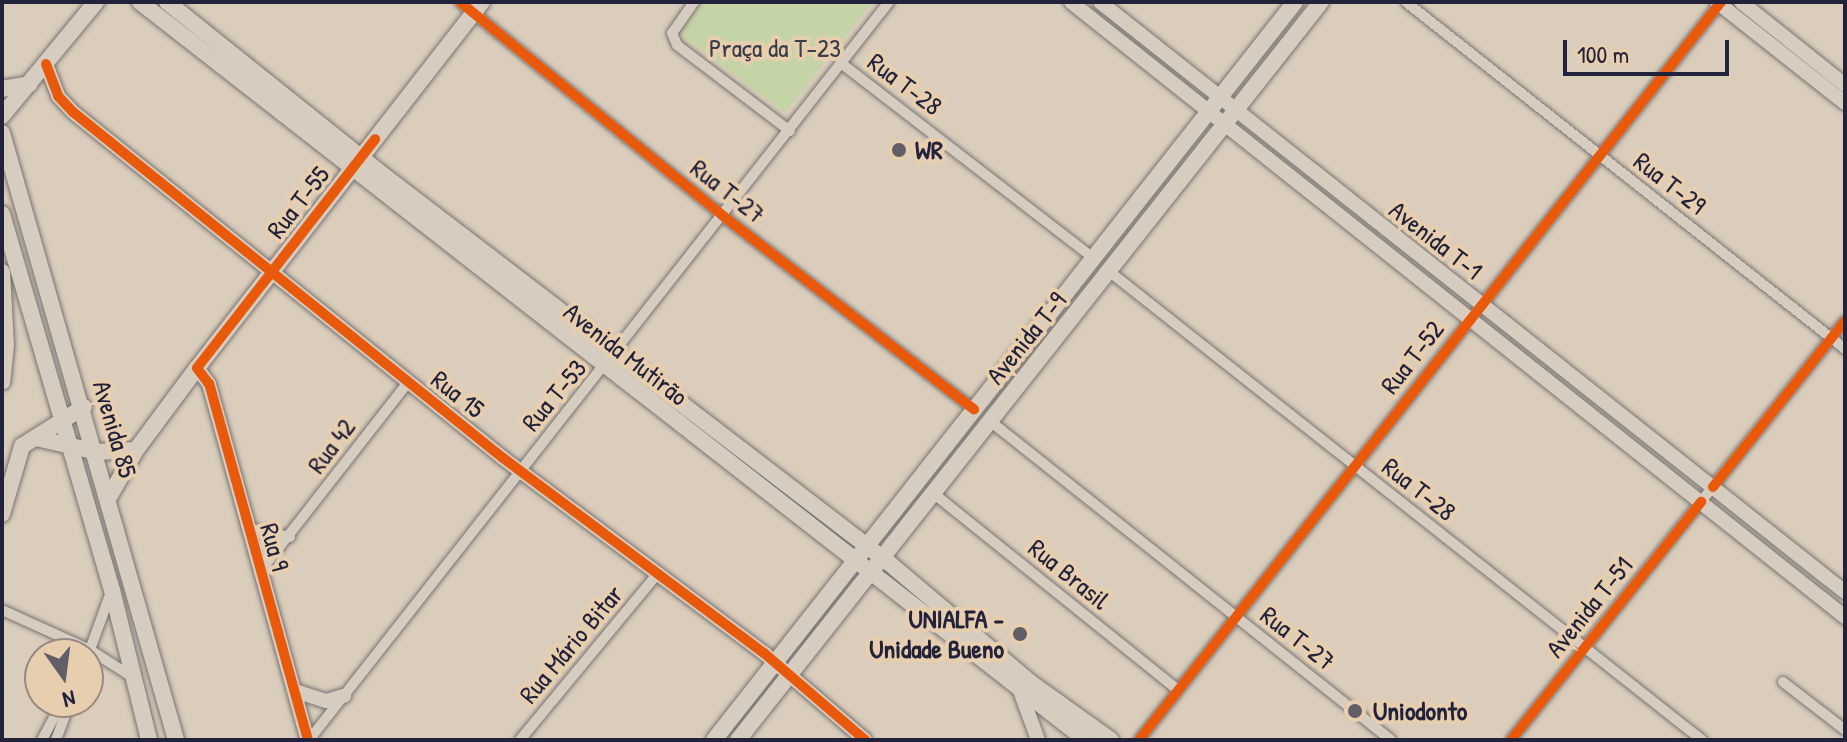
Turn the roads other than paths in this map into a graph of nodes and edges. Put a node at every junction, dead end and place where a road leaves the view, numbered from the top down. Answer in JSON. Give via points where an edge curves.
{"nodes":[{"id":1,"x":96,"y":2,"type":"edge"},
{"id":2,"x":140,"y":2,"type":"edge"},
{"id":3,"x":167,"y":2,"type":"edge"},
{"id":4,"x":694,"y":2,"type":"edge"},
{"id":5,"x":889,"y":2,"type":"edge"},
{"id":6,"x":1071,"y":2,"type":"edge"},
{"id":7,"x":1100,"y":2,"type":"edge"},
{"id":8,"x":1295,"y":2,"type":"edge"},
{"id":9,"x":1321,"y":2,"type":"edge"},
{"id":10,"x":1406,"y":2,"type":"edge"},
{"id":11,"x":1741,"y":2,"type":"edge"},
{"id":12,"x":1719,"y":3,"type":"edge"},
{"id":13,"x":471,"y":6,"type":"edge"},
{"id":14,"x":841,"y":63,"type":"junction"},
{"id":15,"x":46,"y":64,"type":"junction"},
{"id":16,"x":32,"y":83,"type":"junction"},
{"id":17,"x":1845,"y":85,"type":"edge"},
{"id":18,"x":2,"y":89,"type":"edge"},
{"id":19,"x":1220,"y":97,"type":"junction"},
{"id":20,"x":1845,"y":103,"type":"edge"},
{"id":21,"x":1236,"y":110,"type":"junction"},
{"id":22,"x":1209,"y":111,"type":"junction"},
{"id":23,"x":2,"y":116,"type":"edge"},
{"id":24,"x":1225,"y":124,"type":"junction"},
{"id":25,"x":790,"y":131,"type":"junction"},
{"id":26,"x":2,"y":133,"type":"edge"},
{"id":27,"x":1600,"y":156,"type":"junction"},
{"id":28,"x":356,"y":163,"type":"junction"},
{"id":29,"x":723,"y":216,"type":"junction"},
{"id":30,"x":3,"y":218,"type":"edge"},
{"id":31,"x":2,"y":241,"type":"edge"},
{"id":32,"x":1093,"y":258,"type":"junction"},
{"id":33,"x":2,"y":272,"type":"edge"},
{"id":34,"x":271,"y":272,"type":"junction"},
{"id":35,"x":1110,"y":272,"type":"junction"},
{"id":36,"x":1482,"y":304,"type":"junction"},
{"id":37,"x":1470,"y":319,"type":"junction"},
{"id":38,"x":1845,"y":321,"type":"edge"},
{"id":39,"x":1832,"y":338,"type":"junction"},
{"id":40,"x":1845,"y":349,"type":"edge"},
{"id":41,"x":610,"y":362,"type":"junction"},
{"id":42,"x":197,"y":368,"type":"junction"},
{"id":43,"x":2,"y":382,"type":"edge"},
{"id":44,"x":408,"y":382,"type":"junction"},
{"id":45,"x":84,"y":407,"type":"junction"},
{"id":46,"x":974,"y":409,"type":"junction"},
{"id":47,"x":990,"y":421,"type":"junction"},
{"id":48,"x":63,"y":423,"type":"junction"},
{"id":49,"x":31,"y":438,"type":"junction"},
{"id":50,"x":71,"y":448,"type":"junction"},
{"id":51,"x":136,"y":450,"type":"junction"},
{"id":52,"x":97,"y":452,"type":"junction"},
{"id":53,"x":1355,"y":466,"type":"junction"},
{"id":54,"x":520,"y":470,"type":"junction"},
{"id":55,"x":1713,"y":487,"type":"junction"},
{"id":56,"x":933,"y":493,"type":"junction"},
{"id":57,"x":109,"y":497,"type":"junction"},
{"id":58,"x":1701,"y":502,"type":"junction"},
{"id":59,"x":2,"y":514,"type":"edge"},
{"id":60,"x":247,"y":528,"type":"junction"},
{"id":61,"x":290,"y":537,"type":"junction"},
{"id":62,"x":867,"y":546,"type":"junction"},
{"id":63,"x":881,"y":557,"type":"junction"},
{"id":64,"x":855,"y":559,"type":"junction"},
{"id":65,"x":870,"y":570,"type":"junction"},
{"id":66,"x":259,"y":573,"type":"junction"},
{"id":67,"x":655,"y":577,"type":"junction"},
{"id":68,"x":112,"y":590,"type":"junction"},
{"id":69,"x":1845,"y":592,"type":"edge"},
{"id":70,"x":2,"y":610,"type":"edge"},
{"id":71,"x":1236,"y":617,"type":"junction"},
{"id":72,"x":1845,"y":617,"type":"edge"},
{"id":73,"x":58,"y":638,"type":"edge"},
{"id":74,"x":94,"y":638,"type":"edge"},
{"id":75,"x":1585,"y":648,"type":"junction"},
{"id":76,"x":104,"y":662,"type":"edge"},
{"id":77,"x":775,"y":663,"type":"junction"},
{"id":78,"x":790,"y":675,"type":"junction"},
{"id":79,"x":131,"y":676,"type":"junction"},
{"id":80,"x":1783,"y":682,"type":"dead end"},
{"id":81,"x":1019,"y":688,"type":"junction"},
{"id":82,"x":1178,"y":690,"type":"junction"},
{"id":83,"x":295,"y":691,"type":"junction"},
{"id":84,"x":344,"y":696,"type":"junction"},
{"id":85,"x":54,"y":718,"type":"edge"},
{"id":86,"x":64,"y":718,"type":"edge"},
{"id":87,"x":1845,"y":730,"type":"edge"},
{"id":88,"x":42,"y":740,"type":"edge"},
{"id":89,"x":56,"y":740,"type":"edge"},
{"id":90,"x":149,"y":740,"type":"edge"},
{"id":91,"x":176,"y":740,"type":"edge"},
{"id":92,"x":308,"y":740,"type":"edge"},
{"id":93,"x":520,"y":740,"type":"edge"},
{"id":94,"x":714,"y":740,"type":"edge"},
{"id":95,"x":738,"y":740,"type":"edge"},
{"id":96,"x":865,"y":740,"type":"edge"},
{"id":97,"x":1038,"y":740,"type":"edge"},
{"id":98,"x":1086,"y":740,"type":"edge"},
{"id":99,"x":1111,"y":740,"type":"edge"},
{"id":100,"x":1139,"y":740,"type":"edge"},
{"id":101,"x":1391,"y":740,"type":"edge"},
{"id":102,"x":1511,"y":740,"type":"edge"},
{"id":103,"x":1702,"y":740,"type":"edge"}],
"edges":[{"from":1,"to":15,"type":"main road"},
{"from":2,"to":28,"type":"main road","name":"Avenida Mutirão"},
{"from":3,"to":28,"type":"main road","name":"Avenida Mutirão"},
{"from":4,"to":25,"type":"street","via":[[672,33],[677,45]]},
{"from":5,"to":14,"type":"street","name":"Rua T-53"},
{"from":6,"to":22,"type":"main road","name":"Avenida T-1"},
{"from":7,"to":19,"type":"main road","name":"Avenida T-1"},
{"from":8,"to":19,"type":"main road","name":"Avenida T-9"},
{"from":9,"to":21,"type":"main road","name":"Avenida T-9"},
{"from":10,"to":27,"type":"street","name":"Rua T-29"},
{"from":11,"to":17,"type":"main road"},
{"from":12,"to":20,"type":"main road"},
{"from":12,"to":27,"type":"street","name":"Rua T-52"},
{"from":13,"to":28,"type":"main road","name":"Rua T-55"},
{"from":13,"to":29,"type":"street","name":"Rua T-27"},
{"from":14,"to":25,"type":"street","name":"Rua T-53"},
{"from":14,"to":32,"type":"street","name":"Rua T-28"},
{"from":15,"to":16,"type":"main road"},
{"from":15,"to":34,"type":"main road","name":"Rua 15","via":[[58,96],[73,112]]},
{"from":16,"to":18,"type":"main road"},
{"from":16,"to":23,"type":"main road"},
{"from":19,"to":21,"type":"main road","name":"Avenida T-1"},
{"from":19,"to":22,"type":"main road","name":"Avenida T-9"},
{"from":21,"to":24,"type":"main road","name":"Avenida T-9"},
{"from":21,"to":36,"type":"main road","name":"Avenida T-1"},
{"from":22,"to":24,"type":"main road","name":"Avenida T-1"},
{"from":22,"to":32,"type":"main road","name":"Avenida T-9"},
{"from":24,"to":35,"type":"main road","name":"Avenida T-9"},
{"from":24,"to":37,"type":"main road","name":"Avenida T-1"},
{"from":25,"to":29,"type":"street","name":"Rua T-53"},
{"from":26,"to":45,"type":"main road","name":"Avenida 85"},
{"from":27,"to":36,"type":"street","name":"Rua T-52"},
{"from":27,"to":39,"type":"street","name":"Rua T-29"},
{"from":28,"to":34,"type":"main road","name":"Rua T-55"},
{"from":28,"to":41,"type":"main road","name":"Avenida Mutirão"},
{"from":29,"to":41,"type":"street","name":"Rua T-53"},
{"from":29,"to":46,"type":"street","name":"Rua T-27"},
{"from":30,"to":31,"type":"main road"},
{"from":30,"to":48,"type":"main road","name":"Avenida 85"},
{"from":32,"to":46,"type":"main road","name":"Avenida T-9"},
{"from":33,"to":43,"type":"main road"},
{"from":34,"to":42,"type":"main road","name":"Rua T-55"},
{"from":34,"to":44,"type":"main road","name":"Rua 15"},
{"from":35,"to":47,"type":"main road","name":"Avenida T-9"},
{"from":35,"to":53,"type":"street","name":"Rua T-28"},
{"from":36,"to":37,"type":"street","name":"Rua T-52"},
{"from":36,"to":55,"type":"main road","name":"Avenida T-1"},
{"from":37,"to":53,"type":"street","name":"Rua T-52"},
{"from":37,"to":58,"type":"main road","name":"Avenida T-1"},
{"from":38,"to":39,"type":"street","name":"Avenida T-51"},
{"from":39,"to":40,"type":"street","name":"Rua T-29"},
{"from":39,"to":55,"type":"street","name":"Avenida T-51"},
{"from":41,"to":54,"type":"street","name":"Rua T-53"},
{"from":41,"to":62,"type":"main road","name":"Avenida Mutirão"},
{"from":41,"to":64,"type":"main road","name":"Avenida Mutirão"},
{"from":42,"to":51,"type":"main road","name":"Rua T-55"},
{"from":42,"to":60,"type":"main road","name":"Rua 9","via":[[209,384]]},
{"from":44,"to":54,"type":"main road","name":"Rua 15"},
{"from":44,"to":61,"type":"street","name":"Rua 42"},
{"from":45,"to":48,"type":"main road"},
{"from":45,"to":52,"type":"main road","name":"Avenida 85"},
{"from":46,"to":62,"type":"main road","name":"Avenida T-9"},
{"from":47,"to":56,"type":"main road","name":"Avenida T-9"},
{"from":47,"to":71,"type":"street","name":"Rua T-27"},
{"from":48,"to":49,"type":"main road"},
{"from":48,"to":50,"type":"main road","name":"Avenida 85"},
{"from":49,"to":50,"type":"main road"},
{"from":49,"to":59,"type":"main road","via":[[16,457]]},
{"from":50,"to":52,"type":"main road"},
{"from":50,"to":68,"type":"main road","name":"Avenida 85"},
{"from":51,"to":52,"type":"main road"},
{"from":51,"to":57,"type":"main road","name":"Rua T-55"},
{"from":52,"to":57,"type":"main road","name":"Avenida 85"},
{"from":53,"to":71,"type":"street","name":"Rua T-52"},
{"from":53,"to":75,"type":"street","name":"Rua T-28"},
{"from":54,"to":67,"type":"main road","name":"Rua 15"},
{"from":54,"to":84,"type":"street","name":"Rua T-53"},
{"from":55,"to":58,"type":"street","name":"Avenida T-51"},
{"from":55,"to":69,"type":"main road","name":"Avenida T-1"},
{"from":56,"to":63,"type":"main road","name":"Avenida T-9"},
{"from":56,"to":82,"type":"street","name":"Rua Brasil"},
{"from":57,"to":91,"type":"main road","name":"Avenida 85"},
{"from":58,"to":72,"type":"main road","name":"Avenida T-1"},
{"from":58,"to":75,"type":"street","name":"Avenida T-51"},
{"from":60,"to":61,"type":"street"},
{"from":60,"to":66,"type":"main road","name":"Rua 9"},
{"from":61,"to":66,"type":"street","name":"Rua 42"},
{"from":62,"to":63,"type":"main road","name":"Avenida Mutirão"},
{"from":62,"to":64,"type":"main road","name":"Avenida T-9"},
{"from":63,"to":65,"type":"main road","name":"Avenida T-9"},
{"from":63,"to":99,"type":"main road","name":"Avenida Mutirão","via":[[1031,683]]},
{"from":64,"to":65,"type":"main road","name":"Avenida Mutirão"},
{"from":64,"to":77,"type":"main road","name":"Avenida T-9"},
{"from":65,"to":78,"type":"main road","name":"Avenida T-9"},
{"from":65,"to":81,"type":"main road","name":"Avenida Mutirão"},
{"from":66,"to":83,"type":"main road","name":"Rua 9"},
{"from":67,"to":77,"type":"main road","name":"Rua 15"},
{"from":67,"to":93,"type":"street","name":"Rua Mário Bitar"},
{"from":68,"to":74,"type":"street"},
{"from":68,"to":79,"type":"main road","name":"Avenida 85"},
{"from":70,"to":73,"type":"street"},
{"from":71,"to":82,"type":"street","name":"Rua T-52"},
{"from":71,"to":101,"type":"street","name":"Rua T-27"},
{"from":75,"to":102,"type":"street","name":"Avenida T-51"},
{"from":75,"to":103,"type":"street","name":"Rua T-28"},
{"from":76,"to":79,"type":"street"},
{"from":77,"to":78,"type":"main road","name":"Rua 15"},
{"from":77,"to":94,"type":"main road","name":"Avenida T-9"},
{"from":78,"to":95,"type":"main road","name":"Avenida T-9"},
{"from":78,"to":96,"type":"main road","name":"Rua 15"},
{"from":79,"to":90,"type":"main road","name":"Avenida 85"},
{"from":80,"to":87,"type":"street"},
{"from":81,"to":97,"type":"main road"},
{"from":81,"to":98,"type":"main road","name":"Avenida Mutirão"},
{"from":82,"to":100,"type":"street","name":"Rua T-52"},
{"from":83,"to":84,"type":"main road","via":[[326,701]]},
{"from":83,"to":92,"type":"main road","name":"Rua 9"},
{"from":84,"to":92,"type":"street","name":"Rua T-53"},
{"from":85,"to":88,"type":"street"},
{"from":86,"to":89,"type":"street"}]}
